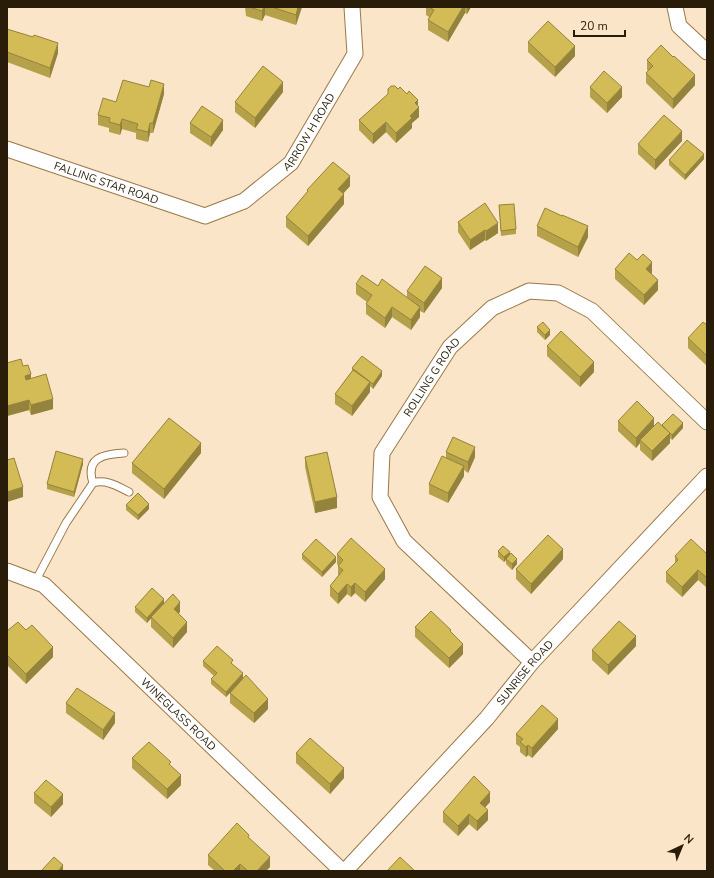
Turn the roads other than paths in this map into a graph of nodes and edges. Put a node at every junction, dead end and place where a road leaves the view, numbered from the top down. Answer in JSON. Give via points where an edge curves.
{"nodes":[{"id":1,"x":352,"y":7,"type":"edge"},
{"id":2,"x":674,"y":7,"type":"edge"},
{"id":3,"x":707,"y":52,"type":"edge"},
{"id":4,"x":7,"y":149,"type":"edge"},
{"id":5,"x":206,"y":216,"type":"joint"},
{"id":6,"x":707,"y":422,"type":"edge"},
{"id":7,"x":124,"y":453,"type":"dead end"},
{"id":8,"x":707,"y":476,"type":"edge"},
{"id":9,"x":93,"y":483,"type":"junction"},
{"id":10,"x":128,"y":492,"type":"dead end"},
{"id":11,"x":7,"y":571,"type":"edge"},
{"id":12,"x":36,"y":582,"type":"junction"},
{"id":13,"x":532,"y":662,"type":"junction"},
{"id":14,"x":344,"y":871,"type":"edge"}],
"edges":[{"from":1,"to":5,"type":"street","name":"ARROW H ROAD","via":[[356,54],[291,163],[244,201]]},
{"from":2,"to":3,"type":"street","via":[[679,26]]},
{"from":4,"to":5,"type":"street","name":"FALLING STAR ROAD"},
{"from":6,"to":13,"type":"street","name":"ROLLING G ROAD","via":[[592,311],[558,293],[528,291],[492,308],[450,347],[382,453],[380,497],[404,541]]},
{"from":7,"to":9,"type":"lane","via":[[107,455],[96,460],[90,470]]},
{"from":8,"to":13,"type":"street","name":"SUNRISE ROAD"},
{"from":9,"to":10,"type":"lane","via":[[112,483]]},
{"from":9,"to":12,"type":"lane","via":[[66,523]]},
{"from":11,"to":12,"type":"street","name":"WINEGLASS ROAD"},
{"from":12,"to":14,"type":"street","name":"WINEGLASS ROAD","via":[[44,585]]},
{"from":13,"to":14,"type":"street","name":"SUNRISE ROAD","via":[[487,718]]}]}
